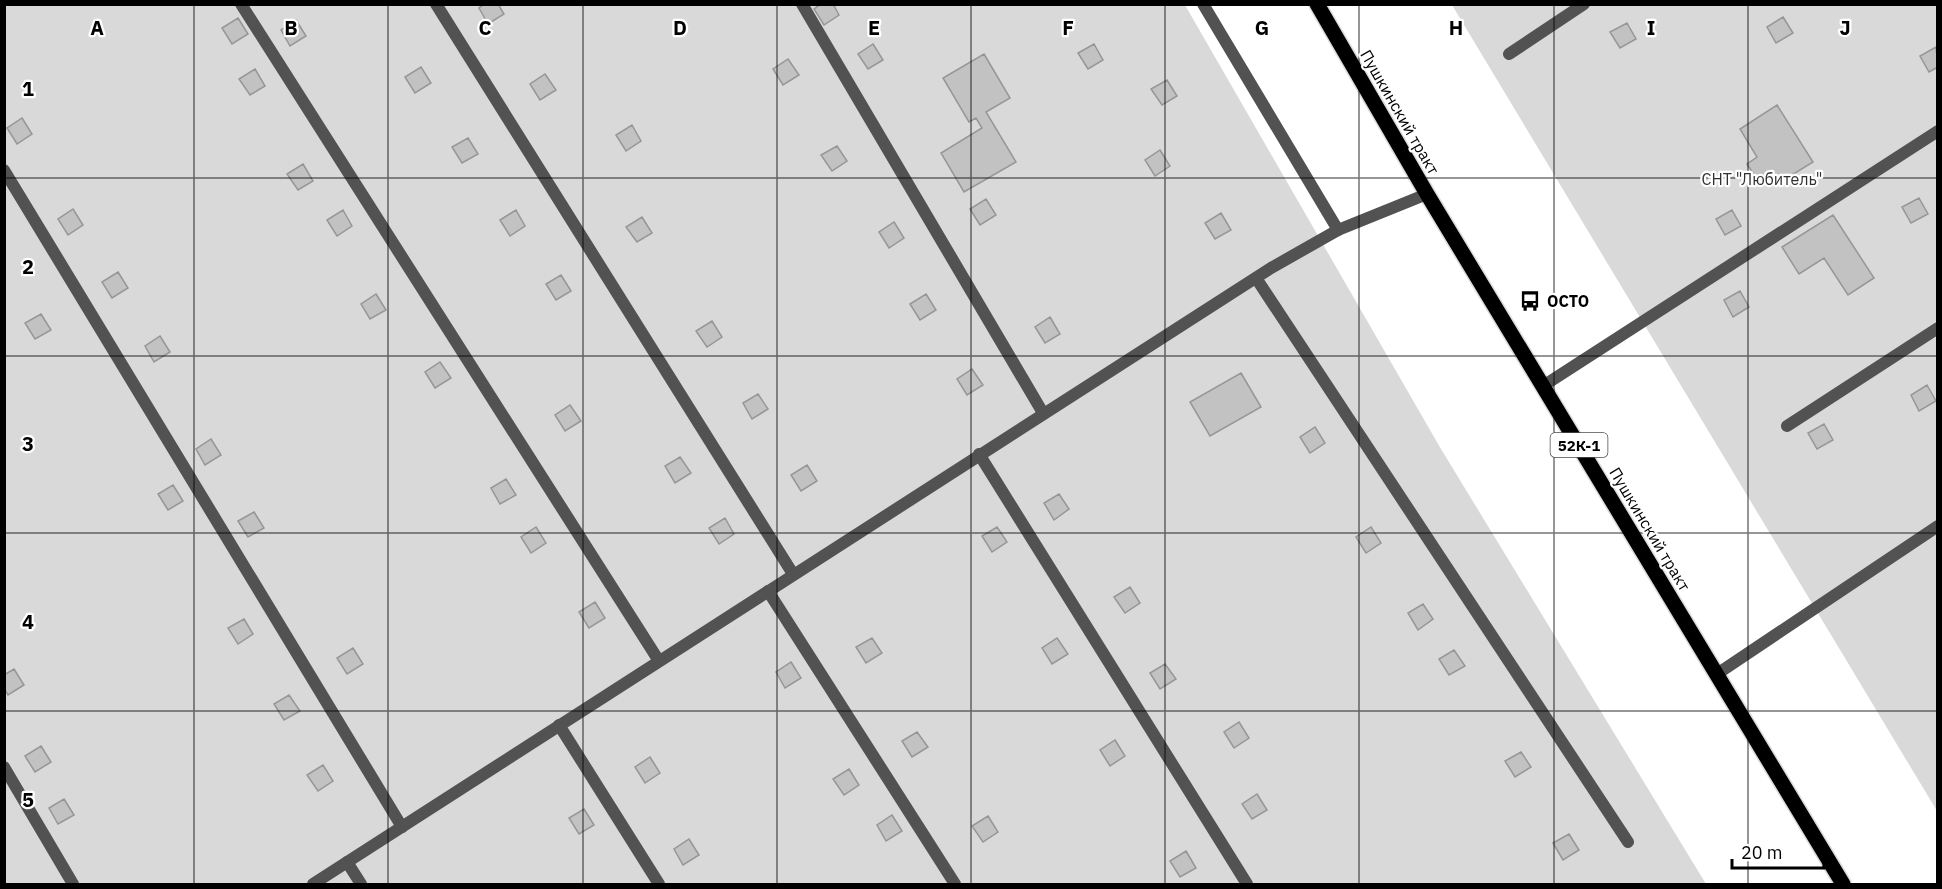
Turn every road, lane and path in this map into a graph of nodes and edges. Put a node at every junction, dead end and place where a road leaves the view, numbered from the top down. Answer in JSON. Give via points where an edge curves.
{"nodes":[{"id":1,"x":240,"y":4,"type":"edge"},
{"id":2,"x":436,"y":4,"type":"edge"},
{"id":3,"x":802,"y":4,"type":"edge"},
{"id":4,"x":1203,"y":4,"type":"edge"},
{"id":5,"x":1317,"y":4,"type":"edge"},
{"id":6,"x":1584,"y":4,"type":"edge"},
{"id":7,"x":1509,"y":54,"type":"dead end"},
{"id":8,"x":1938,"y":131,"type":"edge"},
{"id":9,"x":4,"y":170,"type":"edge"},
{"id":10,"x":1427,"y":194,"type":"junction"},
{"id":11,"x":1338,"y":230,"type":"junction"},
{"id":12,"x":1256,"y":278,"type":"junction"},
{"id":13,"x":1938,"y":328,"type":"edge"},
{"id":14,"x":1543,"y":386,"type":"junction"},
{"id":15,"x":1043,"y":413,"type":"junction"},
{"id":16,"x":1787,"y":426,"type":"dead end"},
{"id":17,"x":979,"y":454,"type":"junction"},
{"id":18,"x":1938,"y":526,"type":"edge"},
{"id":19,"x":793,"y":574,"type":"junction"},
{"id":20,"x":768,"y":591,"type":"junction"},
{"id":21,"x":659,"y":661,"type":"junction"},
{"id":22,"x":1716,"y":674,"type":"junction"},
{"id":23,"x":559,"y":725,"type":"junction"},
{"id":24,"x":4,"y":767,"type":"edge"},
{"id":25,"x":402,"y":827,"type":"junction"},
{"id":26,"x":1628,"y":842,"type":"dead end"},
{"id":27,"x":347,"y":862,"type":"junction"},
{"id":28,"x":73,"y":885,"type":"edge"},
{"id":29,"x":313,"y":885,"type":"edge"},
{"id":30,"x":361,"y":885,"type":"edge"},
{"id":31,"x":659,"y":885,"type":"edge"},
{"id":32,"x":955,"y":885,"type":"edge"},
{"id":33,"x":1247,"y":885,"type":"edge"},
{"id":34,"x":1843,"y":885,"type":"edge"}],
"edges":[{"from":1,"to":21,"type":"street"},
{"from":2,"to":19,"type":"street"},
{"from":3,"to":15,"type":"street"},
{"from":4,"to":11,"type":"street"},
{"from":5,"to":10,"type":"main road","name":"Пушкинский тракт","number":"52К-1"},
{"from":6,"to":7,"type":"street"},
{"from":8,"to":14,"type":"street"},
{"from":9,"to":25,"type":"street"},
{"from":10,"to":11,"type":"street"},
{"from":10,"to":14,"type":"main road","name":"Пушкинский тракт","number":"52К-1"},
{"from":11,"to":12,"type":"street"},
{"from":12,"to":15,"type":"street"},
{"from":12,"to":26,"type":"street"},
{"from":13,"to":16,"type":"street"},
{"from":14,"to":22,"type":"main road","name":"Пушкинский тракт","number":"52К-1"},
{"from":15,"to":17,"type":"street"},
{"from":17,"to":19,"type":"street"},
{"from":17,"to":33,"type":"street"},
{"from":18,"to":22,"type":"street"},
{"from":19,"to":20,"type":"street"},
{"from":20,"to":21,"type":"street"},
{"from":20,"to":32,"type":"street"},
{"from":21,"to":23,"type":"street"},
{"from":22,"to":34,"type":"main road","name":"Пушкинский тракт","number":"52К-1"},
{"from":23,"to":25,"type":"street"},
{"from":23,"to":31,"type":"street"},
{"from":24,"to":28,"type":"street"},
{"from":25,"to":27,"type":"street"},
{"from":27,"to":29,"type":"street"},
{"from":27,"to":30,"type":"street"}]}
